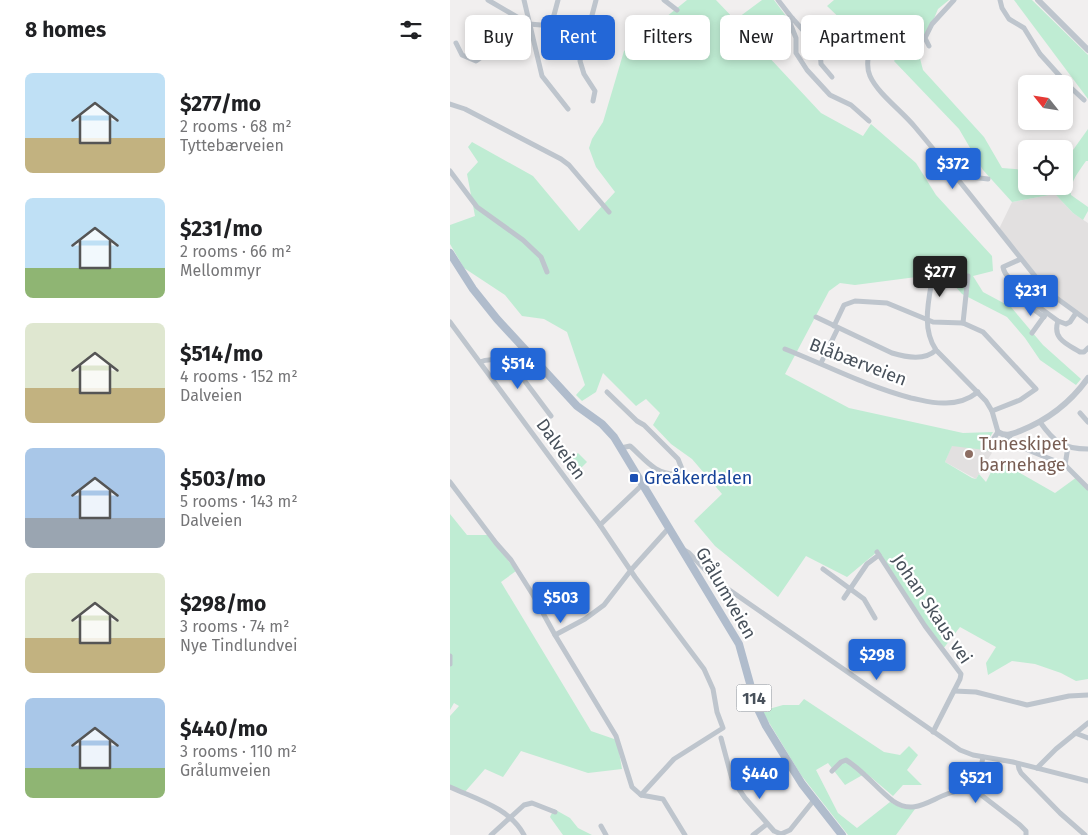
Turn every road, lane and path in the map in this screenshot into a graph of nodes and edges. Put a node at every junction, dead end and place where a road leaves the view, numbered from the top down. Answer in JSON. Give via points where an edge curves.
{"nodes":[{"id":1,"x":488,"y":0,"type":"edge"},
{"id":2,"x":524,"y":0,"type":"edge"},
{"id":3,"x":558,"y":0,"type":"edge"},
{"id":4,"x":596,"y":0,"type":"edge"},
{"id":5,"x":664,"y":0,"type":"edge"},
{"id":6,"x":778,"y":0,"type":"edge"},
{"id":7,"x":954,"y":0,"type":"edge"},
{"id":8,"x":1000,"y":0,"type":"edge"},
{"id":9,"x":1038,"y":0,"type":"edge"},
{"id":10,"x":676,"y":10,"type":"dead end"},
{"id":11,"x":514,"y":15,"type":"edge"},
{"id":12,"x":527,"y":15,"type":"edge"},
{"id":13,"x":787,"y":15,"type":"edge"},
{"id":14,"x":791,"y":21,"type":"joint"},
{"id":15,"x":531,"y":24,"type":"edge"},
{"id":16,"x":801,"y":31,"type":"edge"},
{"id":17,"x":531,"y":32,"type":"edge"},
{"id":18,"x":456,"y":42,"type":"dead end"},
{"id":19,"x":929,"y":46,"type":"dead end"},
{"id":20,"x":1088,"y":50,"type":"edge"},
{"id":21,"x":465,"y":56,"type":"edge"},
{"id":22,"x":821,"y":60,"type":"edge"},
{"id":23,"x":868,"y":60,"type":"edge"},
{"id":24,"x":832,"y":77,"type":"dead end"},
{"id":25,"x":1084,"y":100,"type":"dead end"},
{"id":26,"x":593,"y":101,"type":"dead end"},
{"id":27,"x":450,"y":104,"type":"edge"},
{"id":28,"x":568,"y":109,"type":"dead end"},
{"id":29,"x":869,"y":121,"type":"dead end"},
{"id":30,"x":450,"y":171,"type":"edge"},
{"id":31,"x":954,"y":175,"type":"junction"},
{"id":32,"x":988,"y":179,"type":"dead end"},
{"id":33,"x":609,"y":212,"type":"dead end"},
{"id":34,"x":450,"y":253,"type":"edge"},
{"id":35,"x":1021,"y":259,"type":"junction"},
{"id":36,"x":548,"y":272,"type":"dead end"},
{"id":37,"x":933,"y":274,"type":"dead end"},
{"id":38,"x":968,"y":276,"type":"dead end"},
{"id":39,"x":1039,"y":281,"type":"junction"},
{"id":40,"x":1022,"y":285,"type":"junction"},
{"id":41,"x":1030,"y":291,"type":"junction"},
{"id":42,"x":1009,"y":302,"type":"dead end"},
{"id":43,"x":1076,"y":313,"type":"junction"},
{"id":44,"x":1045,"y":315,"type":"junction"},
{"id":45,"x":816,"y":317,"type":"dead end"},
{"id":46,"x":928,"y":320,"type":"junction"},
{"id":47,"x":1058,"y":321,"type":"junction"},
{"id":48,"x":1088,"y":321,"type":"edge"},
{"id":49,"x":450,"y":322,"type":"edge"},
{"id":50,"x":963,"y":323,"type":"junction"},
{"id":51,"x":836,"y":327,"type":"junction"},
{"id":52,"x":1032,"y":333,"type":"dead end"},
{"id":53,"x":1088,"y":348,"type":"edge"},
{"id":54,"x":785,"y":349,"type":"dead end"},
{"id":55,"x":936,"y":350,"type":"junction"},
{"id":56,"x":480,"y":362,"type":"junction"},
{"id":57,"x":821,"y":364,"type":"junction"},
{"id":58,"x":1088,"y":378,"type":"edge"},
{"id":59,"x":607,"y":392,"type":"dead end"},
{"id":60,"x":978,"y":392,"type":"junction"},
{"id":61,"x":992,"y":412,"type":"junction"},
{"id":62,"x":1080,"y":413,"type":"dead end"},
{"id":63,"x":551,"y":416,"type":"dead end"},
{"id":64,"x":1040,"y":422,"type":"junction"},
{"id":65,"x":1088,"y":422,"type":"edge"},
{"id":66,"x":998,"y":432,"type":"junction"},
{"id":67,"x":1010,"y":436,"type":"junction"},
{"id":68,"x":1068,"y":446,"type":"junction"},
{"id":69,"x":621,"y":448,"type":"junction"},
{"id":70,"x":1088,"y":448,"type":"edge"},
{"id":71,"x":1065,"y":465,"type":"junction"},
{"id":72,"x":450,"y":482,"type":"edge"},
{"id":73,"x":643,"y":484,"type":"junction"},
{"id":74,"x":1088,"y":488,"type":"edge"},
{"id":75,"x":600,"y":525,"type":"junction"},
{"id":76,"x":667,"y":530,"type":"dead end"},
{"id":77,"x":684,"y":550,"type":"junction"},
{"id":78,"x":823,"y":569,"type":"dead end"},
{"id":79,"x":631,"y":570,"type":"junction"},
{"id":80,"x":850,"y":588,"type":"junction"},
{"id":81,"x":844,"y":598,"type":"dead end"},
{"id":82,"x":875,"y":618,"type":"dead end"},
{"id":83,"x":555,"y":635,"type":"junction"},
{"id":84,"x":450,"y":656,"type":"edge"},
{"id":85,"x":450,"y":664,"type":"edge"},
{"id":86,"x":954,"y":691,"type":"junction"},
{"id":87,"x":1088,"y":695,"type":"edge"},
{"id":88,"x":1088,"y":723,"type":"edge"},
{"id":89,"x":933,"y":732,"type":"junction"},
{"id":90,"x":1075,"y":733,"type":"junction"},
{"id":91,"x":721,"y":738,"type":"dead end"},
{"id":92,"x":1088,"y":738,"type":"edge"},
{"id":93,"x":983,"y":757,"type":"junction"},
{"id":94,"x":1018,"y":764,"type":"junction"},
{"id":95,"x":1037,"y":768,"type":"junction"},
{"id":96,"x":832,"y":771,"type":"dead end"},
{"id":97,"x":1088,"y":781,"type":"edge"},
{"id":98,"x":450,"y":787,"type":"edge"},
{"id":99,"x":978,"y":789,"type":"junction"},
{"id":100,"x":641,"y":795,"type":"junction"},
{"id":101,"x":814,"y":800,"type":"junction"},
{"id":102,"x":555,"y":812,"type":"dead end"},
{"id":103,"x":509,"y":818,"type":"junction"},
{"id":104,"x":768,"y":824,"type":"junction"},
{"id":105,"x":601,"y":826,"type":"dead end"},
{"id":106,"x":491,"y":835,"type":"edge"},
{"id":107,"x":524,"y":835,"type":"edge"},
{"id":108,"x":606,"y":835,"type":"edge"},
{"id":109,"x":685,"y":835,"type":"edge"},
{"id":110,"x":752,"y":835,"type":"edge"},
{"id":111,"x":842,"y":835,"type":"edge"},
{"id":112,"x":1026,"y":835,"type":"edge"},
{"id":113,"x":1085,"y":835,"type":"edge"}],
"edges":[{"from":1,"to":11,"type":"street"},
{"from":2,"to":12,"type":"street"},
{"from":3,"to":15,"type":"street","via":[[550,22]]},
{"from":4,"to":26,"type":"street","via":[[580,61],[595,90]]},
{"from":5,"to":10,"type":"street"},
{"from":6,"to":13,"type":"street"},
{"from":7,"to":19,"type":"street","via":[[929,29],[925,40]]},
{"from":8,"to":25,"type":"street","via":[[1009,19],[1024,28],[1040,54]]},
{"from":9,"to":20,"type":"street"},
{"from":14,"to":16,"type":"street"},
{"from":14,"to":29,"type":"street","via":[[796,53],[807,70],[830,95],[851,105]]},
{"from":17,"to":28,"type":"street","via":[[542,76]]},
{"from":18,"to":21,"type":"street"},
{"from":22,"to":24,"type":"street"},
{"from":23,"to":31,"type":"street","via":[[873,82]]},
{"from":27,"to":33,"type":"street","via":[[561,159]]},
{"from":30,"to":36,"type":"street","via":[[477,207],[523,240],[541,257]]},
{"from":31,"to":32,"type":"street"},
{"from":31,"to":35,"type":"street"},
{"from":34,"to":69,"type":"main road","name":"Grålumveien","number":"114","via":[[497,319],[577,406],[608,430]]},
{"from":35,"to":39,"type":"street"},
{"from":35,"to":40,"type":"street","via":[[1003,269],[1008,278]]},
{"from":37,"to":46,"type":"street"},
{"from":38,"to":50,"type":"street"},
{"from":39,"to":41,"type":"street"},
{"from":39,"to":43,"type":"street"},
{"from":40,"to":41,"type":"street"},
{"from":40,"to":42,"type":"street"},
{"from":41,"to":44,"type":"street","via":[[1029,306]]},
{"from":43,"to":47,"type":"street","via":[[1068,324]]},
{"from":43,"to":48,"type":"street"},
{"from":44,"to":47,"type":"street"},
{"from":44,"to":52,"type":"street"},
{"from":45,"to":51,"type":"street"},
{"from":46,"to":50,"type":"street"},
{"from":46,"to":51,"type":"street","via":[[887,303],[855,301],[844,305]]},
{"from":46,"to":55,"type":"street","via":[[928,336]]},
{"from":47,"to":53,"type":"street","via":[[1056,331],[1059,338],[1080,352]]},
{"from":49,"to":56,"type":"street","name":"Dalveien"},
{"from":50,"to":61,"type":"street","via":[[983,332],[1036,389]]},
{"from":51,"to":55,"type":"street","via":[[904,356],[928,356]]},
{"from":51,"to":57,"type":"street"},
{"from":54,"to":57,"type":"street","name":"Blåbærveien"},
{"from":55,"to":60,"type":"street"},
{"from":56,"to":63,"type":"street","via":[[490,359],[512,364]]},
{"from":56,"to":75,"type":"street","name":"Dalveien"},
{"from":57,"to":60,"type":"street","name":"Blåbærveien","via":[[876,388],[921,400],[944,404]]},
{"from":58,"to":64,"type":"street","via":[[1068,402]]},
{"from":59,"to":69,"type":"street","via":[[678,459],[681,472],[661,472],[630,446]]},
{"from":60,"to":61,"type":"street"},
{"from":61,"to":66,"type":"street"},
{"from":62,"to":65,"type":"street"},
{"from":64,"to":67,"type":"street"},
{"from":64,"to":68,"type":"street","via":[[1054,440]]},
{"from":66,"to":67,"type":"street"},
{"from":66,"to":67,"type":"street","via":[[994,438],[996,444],[1003,443]]},
{"from":67,"to":71,"type":"street","via":[[1016,445]]},
{"from":68,"to":70,"type":"street"},
{"from":68,"to":71,"type":"street"},
{"from":69,"to":73,"type":"main road","name":"Grålumveien","number":"114"},
{"from":71,"to":74,"type":"street"},
{"from":72,"to":83,"type":"street","via":[[511,560]]},
{"from":73,"to":75,"type":"street"},
{"from":73,"to":77,"type":"main road","name":"Grålumveien","number":"114"},
{"from":75,"to":79,"type":"street","name":"Dalveien"},
{"from":76,"to":79,"type":"street"},
{"from":77,"to":89,"type":"street","via":[[715,580]]},
{"from":77,"to":101,"type":"main road","name":"Grålumveien","number":"114","via":[[739,644],[762,717]]},
{"from":78,"to":80,"type":"street"},
{"from":79,"to":83,"type":"street","via":[[604,605]]},
{"from":79,"to":100,"type":"street","name":"Dalveien","via":[[704,669],[723,728],[674,759]]},
{"from":80,"to":81,"type":"street","name":"Johan Skaus vei"},
{"from":80,"to":82,"type":"street","via":[[864,599]]},
{"from":80,"to":86,"type":"street","name":"Johan Skaus vei","via":[[878,553],[925,626],[960,670],[961,676]]},
{"from":83,"to":100,"type":"street","via":[[616,736],[632,787]]},
{"from":84,"to":85,"type":"street"},
{"from":86,"to":87,"type":"street","via":[[976,692],[1027,705]]},
{"from":86,"to":89,"type":"street","name":"Johan Skaus vei"},
{"from":88,"to":90,"type":"street"},
{"from":89,"to":93,"type":"street","via":[[960,750]]},
{"from":90,"to":92,"type":"street"},
{"from":90,"to":95,"type":"street"},
{"from":91,"to":104,"type":"street","via":[[732,779]]},
{"from":93,"to":94,"type":"street"},
{"from":93,"to":99,"type":"street"},
{"from":94,"to":95,"type":"street"},
{"from":94,"to":113,"type":"street","via":[[1021,773]]},
{"from":95,"to":97,"type":"street"},
{"from":96,"to":99,"type":"street","via":[[846,760],[892,800],[910,808],[948,794]]},
{"from":98,"to":103,"type":"street","via":[[490,804]]},
{"from":99,"to":112,"type":"street","via":[[984,798],[1026,830]]},
{"from":100,"to":109,"type":"street","via":[[663,799]]},
{"from":101,"to":104,"type":"street","via":[[787,832],[777,832]]},
{"from":101,"to":111,"type":"main road","name":"Grålumveien","number":"114"},
{"from":102,"to":103,"type":"street","via":[[532,803],[524,805]]},
{"from":103,"to":106,"type":"street"},
{"from":103,"to":107,"type":"street"},
{"from":104,"to":110,"type":"street"},
{"from":105,"to":108,"type":"street"}]}
